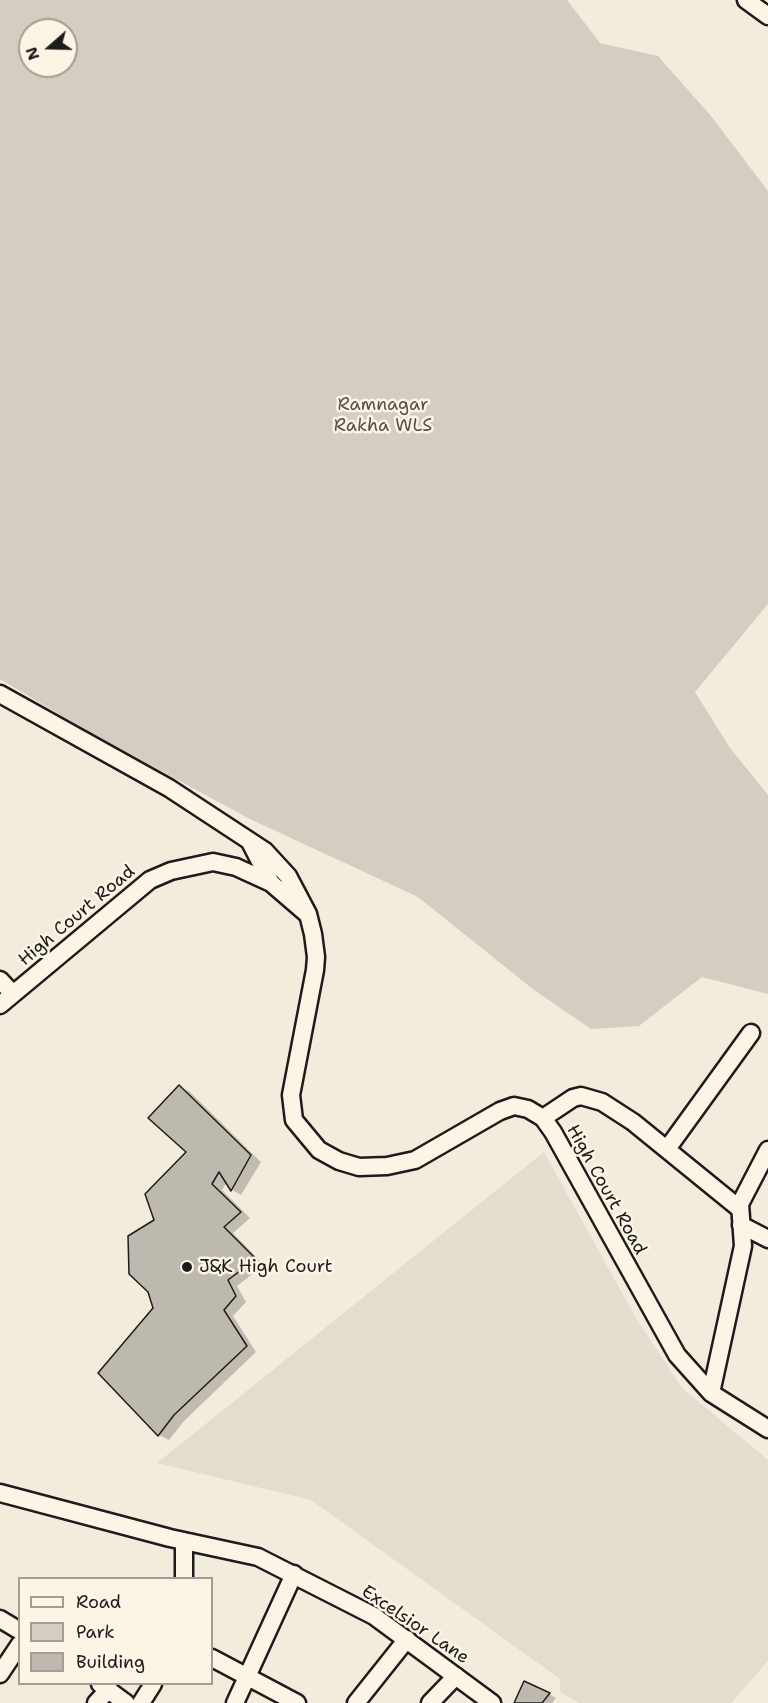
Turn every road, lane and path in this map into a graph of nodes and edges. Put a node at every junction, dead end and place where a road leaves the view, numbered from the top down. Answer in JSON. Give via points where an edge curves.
{"nodes":[{"id":1,"x":746,"y":0,"type":"edge"},
{"id":2,"x":768,"y":16,"type":"edge"},
{"id":3,"x":0,"y":694,"type":"edge"},
{"id":4,"x":249,"y":841,"type":"junction"},
{"id":5,"x":271,"y":883,"type":"junction"},
{"id":6,"x":308,"y":915,"type":"junction"},
{"id":7,"x":0,"y":980,"type":"edge"},
{"id":8,"x":7,"y":1000,"type":"edge"},
{"id":9,"x":751,"y":1033,"type":"dead end"},
{"id":10,"x":543,"y":1118,"type":"junction"},
{"id":11,"x":667,"y":1149,"type":"junction"},
{"id":12,"x":768,"y":1150,"type":"edge"},
{"id":13,"x":740,"y":1217,"type":"junction"},
{"id":14,"x":768,"y":1239,"type":"edge"},
{"id":15,"x":711,"y":1393,"type":"junction"},
{"id":16,"x":768,"y":1430,"type":"edge"},
{"id":17,"x":0,"y":1493,"type":"edge"},
{"id":18,"x":184,"y":1541,"type":"junction"},
{"id":19,"x":287,"y":1571,"type":"junction"},
{"id":20,"x":184,"y":1577,"type":"edge"},
{"id":21,"x":0,"y":1619,"type":"edge"},
{"id":22,"x":18,"y":1630,"type":"edge"},
{"id":23,"x":407,"y":1639,"type":"junction"},
{"id":24,"x":18,"y":1647,"type":"edge"},
{"id":25,"x":213,"y":1658,"type":"edge"},
{"id":26,"x":0,"y":1674,"type":"edge"},
{"id":27,"x":248,"y":1676,"type":"junction"},
{"id":28,"x":456,"y":1676,"type":"junction"},
{"id":29,"x":152,"y":1685,"type":"edge"},
{"id":30,"x":104,"y":1686,"type":"edge"},
{"id":31,"x":96,"y":1703,"type":"edge"},
{"id":32,"x":126,"y":1703,"type":"edge"},
{"id":33,"x":141,"y":1703,"type":"edge"},
{"id":34,"x":235,"y":1703,"type":"edge"},
{"id":35,"x":297,"y":1703,"type":"edge"},
{"id":36,"x":356,"y":1703,"type":"edge"},
{"id":37,"x":430,"y":1703,"type":"edge"},
{"id":38,"x":492,"y":1703,"type":"edge"}],
"edges":[{"from":1,"to":2,"type":"street"},
{"from":3,"to":4,"type":"street","via":[[170,788]]},
{"from":4,"to":5,"type":"street"},
{"from":4,"to":6,"type":"street","via":[[277,862]]},
{"from":5,"to":6,"type":"street"},
{"from":5,"to":8,"type":"street","name":"High Court Road","via":[[236,867],[213,862],[150,880]]},
{"from":6,"to":10,"type":"street","name":"High Court Road","via":[[315,970],[291,1095],[294,1120],[319,1150],[359,1167],[387,1166],[415,1160],[514,1106]]},
{"from":7,"to":8,"type":"street"},
{"from":9,"to":11,"type":"street"},
{"from":10,"to":11,"type":"street","via":[[566,1101],[589,1097],[619,1112]]},
{"from":10,"to":15,"type":"street","name":"High Court Road","via":[[659,1326],[677,1355]]},
{"from":11,"to":13,"type":"street"},
{"from":12,"to":13,"type":"street","via":[[742,1196]]},
{"from":13,"to":14,"type":"street"},
{"from":13,"to":15,"type":"street","via":[[744,1235],[741,1255]]},
{"from":15,"to":16,"type":"street","name":"High Court Road"},
{"from":17,"to":18,"type":"street","name":"Excelsior Lane"},
{"from":18,"to":19,"type":"street","name":"Excelsior Lane","via":[[240,1552]]},
{"from":18,"to":20,"type":"street"},
{"from":19,"to":23,"type":"street","name":"Excelsior Lane","via":[[374,1616]]},
{"from":19,"to":27,"type":"street"},
{"from":21,"to":22,"type":"street"},
{"from":23,"to":28,"type":"street","name":"Excelsior Lane"},
{"from":23,"to":36,"type":"street"},
{"from":24,"to":26,"type":"street"},
{"from":25,"to":27,"type":"street"},
{"from":27,"to":34,"type":"street"},
{"from":27,"to":35,"type":"street"},
{"from":28,"to":37,"type":"street"},
{"from":28,"to":38,"type":"street","name":"Excelsior Lane"},
{"from":29,"to":33,"type":"street"},
{"from":30,"to":31,"type":"street"},
{"from":30,"to":32,"type":"street"}]}
